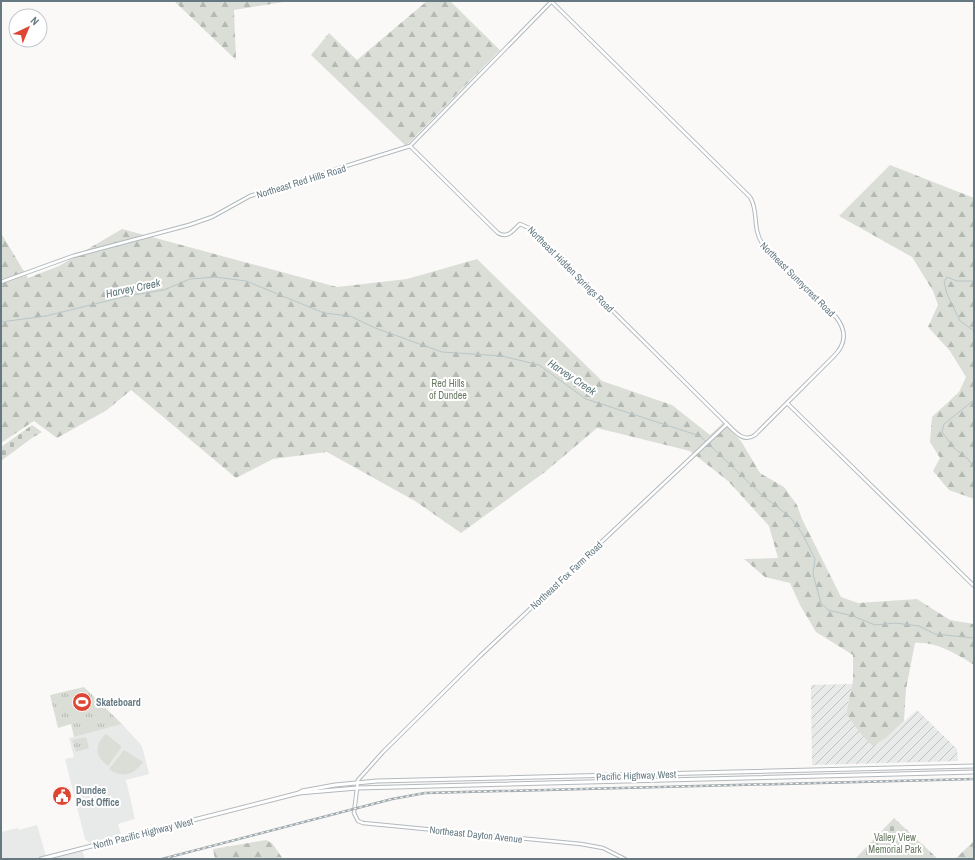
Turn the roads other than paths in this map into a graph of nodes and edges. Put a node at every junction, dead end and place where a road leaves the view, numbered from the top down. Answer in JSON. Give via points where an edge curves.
{"nodes":[{"id":1,"x":552,"y":1,"type":"edge"},
{"id":2,"x":410,"y":146,"type":"junction"},
{"id":3,"x":1,"y":282,"type":"edge"},
{"id":4,"x":787,"y":403,"type":"junction"},
{"id":5,"x":727,"y":424,"type":"junction"},
{"id":6,"x":974,"y":586,"type":"edge"},
{"id":7,"x":974,"y":766,"type":"edge"},
{"id":8,"x":974,"y":772,"type":"edge"},
{"id":9,"x":358,"y":782,"type":"junction"},
{"id":10,"x":357,"y":788,"type":"junction"},
{"id":11,"x":299,"y":793,"type":"junction"},
{"id":12,"x":244,"y":807,"type":"joint"},
{"id":13,"x":41,"y":859,"type":"edge"},
{"id":14,"x":625,"y":859,"type":"edge"}],
"edges":[{"from":1,"to":2,"type":"street","name":"Northeast Red Hills Road"},
{"from":1,"to":4,"type":"street","name":"Northeast Sunnycrest Road","via":[[750,197],[755,210],[755,229],[762,243],[842,326],[844,339],[840,348]]},
{"from":2,"to":3,"type":"street","name":"Northeast Red Hills Road","via":[[250,196],[212,217],[189,225],[73,256]]},
{"from":2,"to":5,"type":"street","name":"Northeast Hidden Springs Road","via":[[498,233],[508,235],[520,224],[529,228]]},
{"from":4,"to":5,"type":"street","via":[[750,438],[740,436]]},
{"from":4,"to":6,"type":"street"},
{"from":5,"to":9,"type":"street","name":"Northeast Fox Farm Road","via":[[454,681],[360,776]]},
{"from":7,"to":9,"type":"main road","name":"Pacific Highway West"},
{"from":8,"to":10,"type":"main road","name":"Pacific Highway West"},
{"from":9,"to":10,"type":"street","name":"Northeast Fox Farm Road"},
{"from":9,"to":11,"type":"main road","name":"Pacific Highway West"},
{"from":10,"to":11,"type":"main road","name":"Pacific Highway West"},
{"from":10,"to":14,"type":"street","name":"Northeast Dayton Avenue","via":[[354,813],[358,821],[363,823],[581,844],[603,848]]},
{"from":11,"to":12,"type":"main road","name":"Pacific Highway West"},
{"from":12,"to":13,"type":"main road","name":"North Pacific Highway West"}]}
